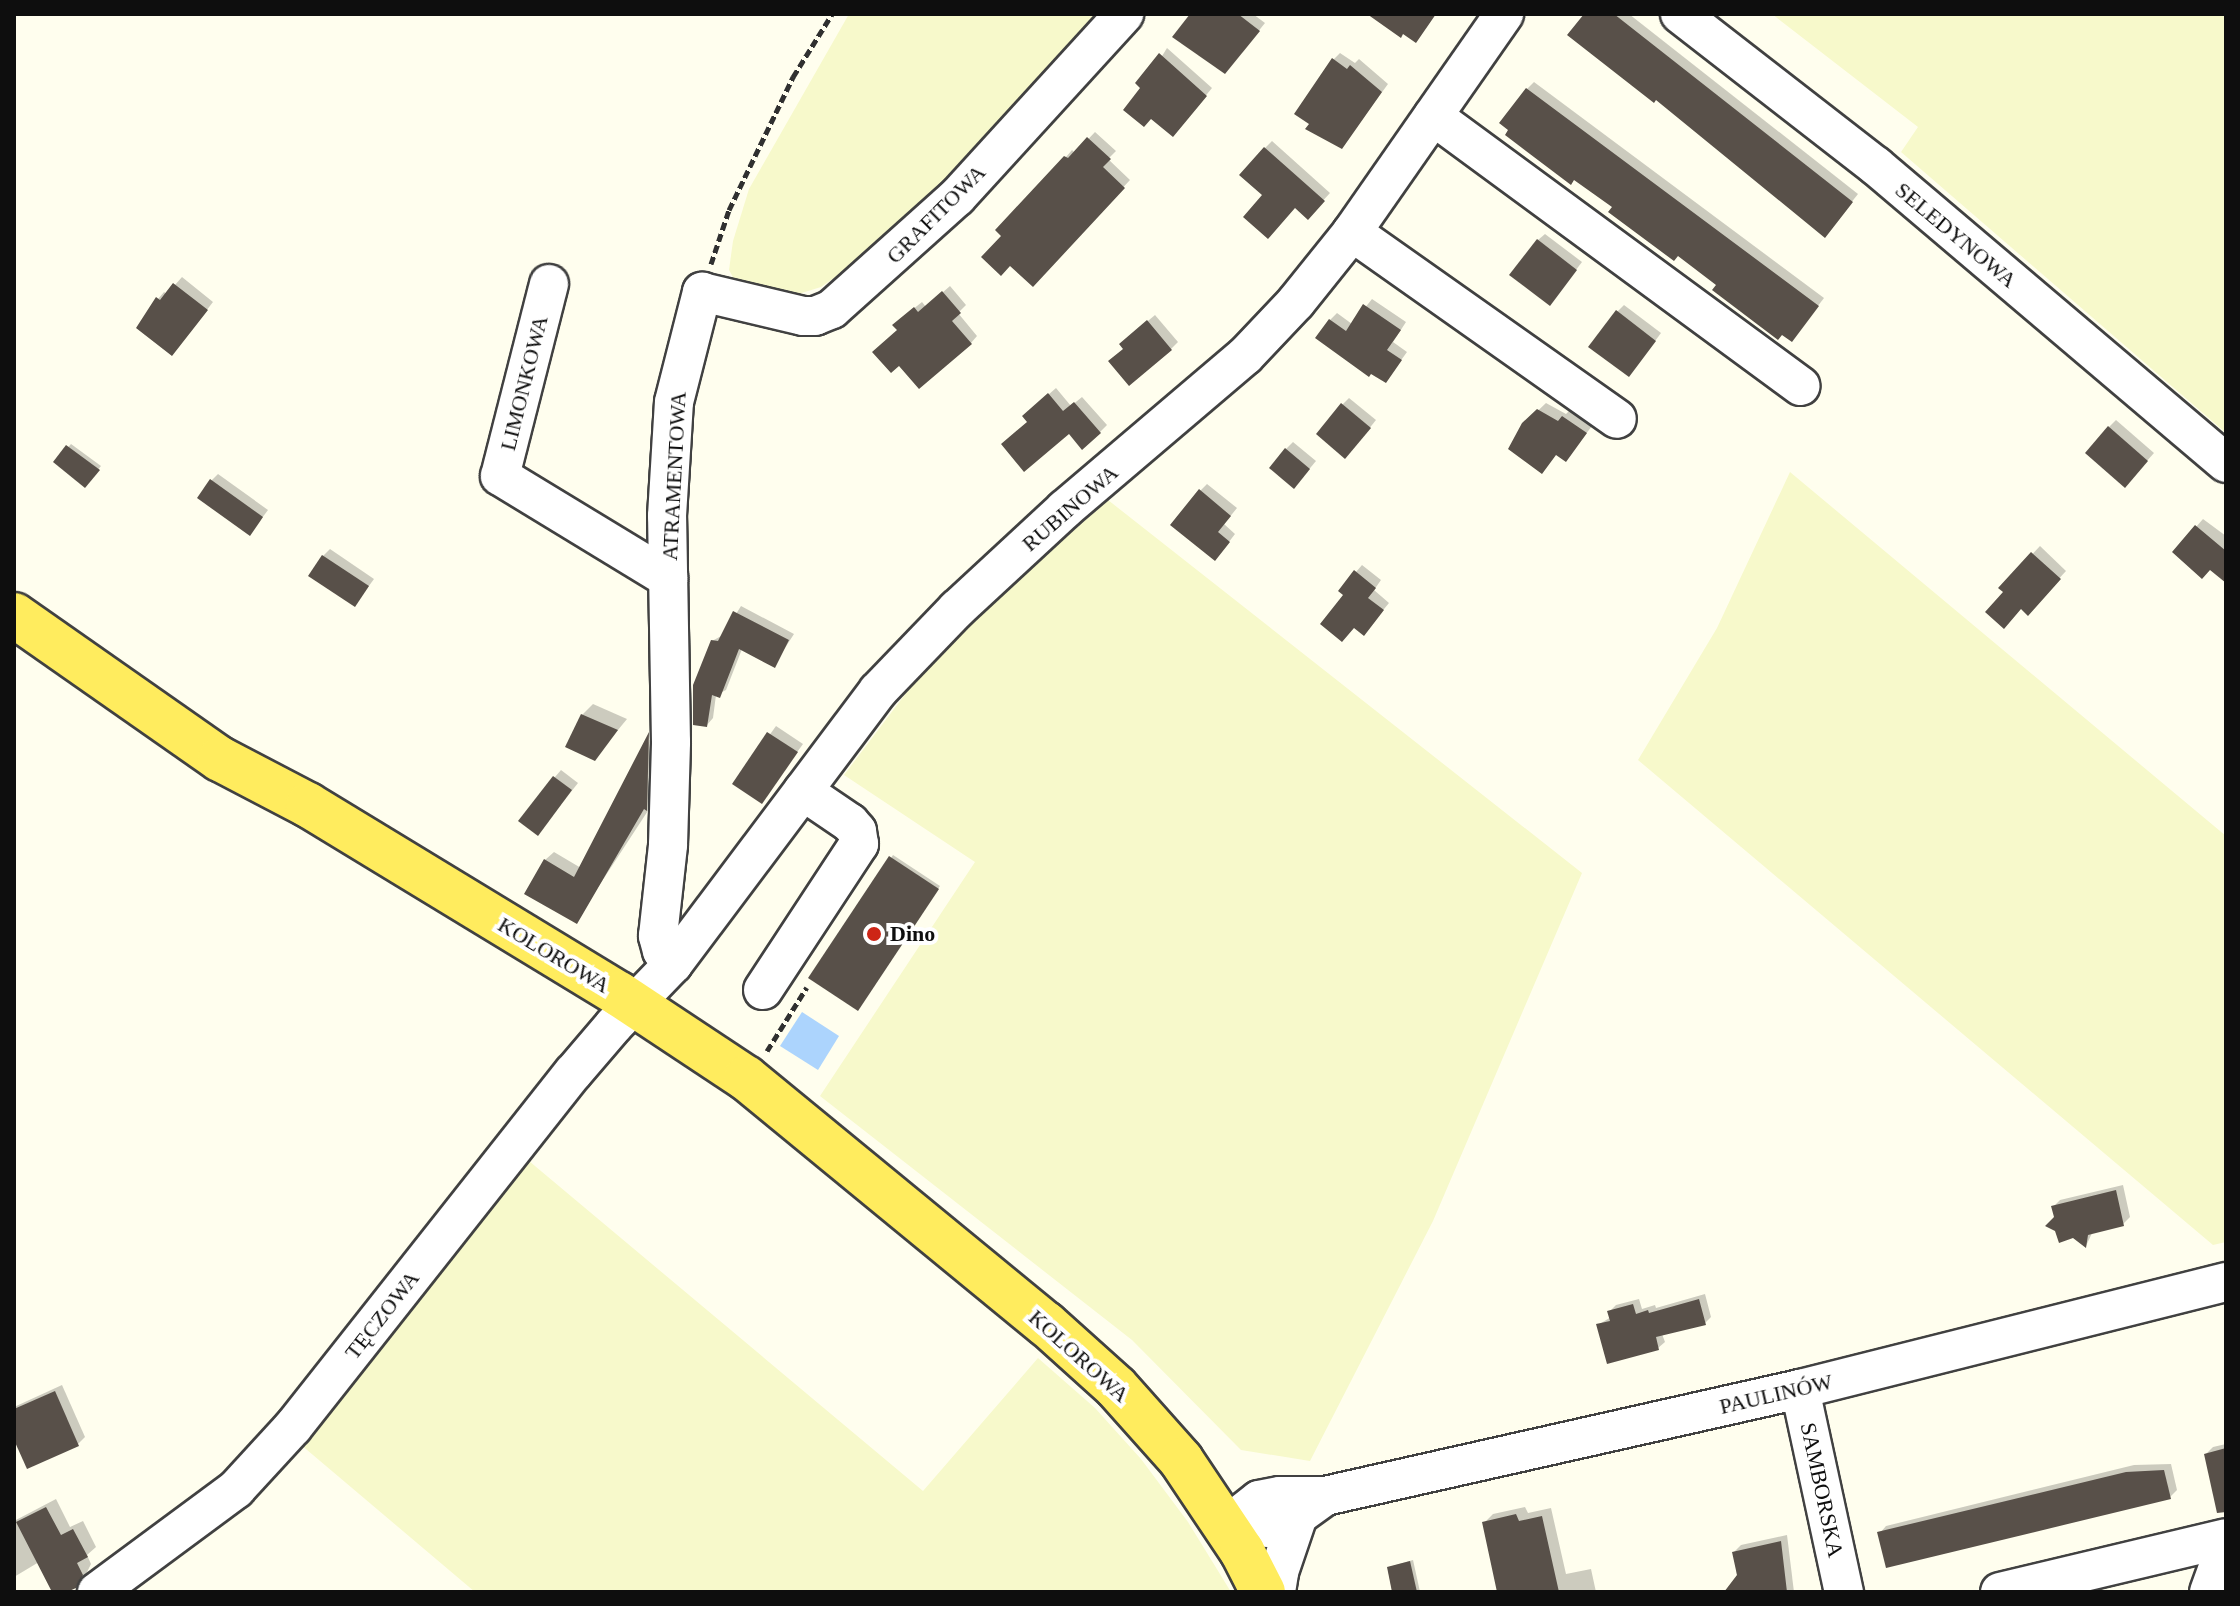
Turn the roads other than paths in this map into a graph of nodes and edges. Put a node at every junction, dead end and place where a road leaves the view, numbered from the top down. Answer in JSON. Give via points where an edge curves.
{"nodes":[{"id":1,"x":1124,"y":14,"type":"edge"},
{"id":2,"x":1504,"y":14,"type":"edge"},
{"id":3,"x":1680,"y":14,"type":"edge"},
{"id":4,"x":1433,"y":116,"type":"junction"},
{"id":5,"x":1352,"y":232,"type":"junction"},
{"id":6,"x":549,"y":284,"type":"dead end"},
{"id":7,"x":702,"y":292,"type":"joint"},
{"id":8,"x":1800,"y":386,"type":"dead end"},
{"id":9,"x":1617,"y":419,"type":"dead end"},
{"id":10,"x":2226,"y":463,"type":"edge"},
{"id":11,"x":668,"y":578,"type":"junction"},
{"id":12,"x":14,"y":615,"type":"edge"},
{"id":13,"x":803,"y":791,"type":"junction"},
{"id":14,"x":673,"y":964,"type":"junction"},
{"id":15,"x":763,"y":990,"type":"dead end"},
{"id":16,"x":625,"y":1014,"type":"junction"},
{"id":17,"x":2226,"y":1282,"type":"edge"},
{"id":18,"x":1800,"y":1389,"type":"junction"},
{"id":19,"x":1312,"y":1506,"type":"junction"},
{"id":20,"x":1226,"y":1526,"type":"junction"},
{"id":21,"x":2226,"y":1538,"type":"edge"},
{"id":22,"x":2226,"y":1545,"type":"edge"},
{"id":23,"x":97,"y":1592,"type":"edge"},
{"id":24,"x":1263,"y":1592,"type":"edge"},
{"id":25,"x":1276,"y":1592,"type":"edge"},
{"id":26,"x":1844,"y":1592,"type":"edge"},
{"id":27,"x":2000,"y":1592,"type":"edge"},
{"id":28,"x":2209,"y":1592,"type":"edge"}],
"edges":[{"from":1,"to":7,"type":"street","name":"GRAFITOWA","via":[[957,197],[832,309],[803,316]]},
{"from":2,"to":4,"type":"street","name":"RUBINOWA"},
{"from":3,"to":10,"type":"street","name":"SELEDYNOWA","via":[[1876,166]]},
{"from":4,"to":5,"type":"street","name":"RUBINOWA"},
{"from":4,"to":8,"type":"street"},
{"from":5,"to":9,"type":"street"},
{"from":5,"to":13,"type":"street","name":"RUBINOWA","via":[[1245,356],[957,609],[878,691]]},
{"from":6,"to":11,"type":"street","name":"LIMONKOWA","via":[[500,476]]},
{"from":7,"to":11,"type":"street","name":"ATRAMENTOWA","via":[[674,402]]},
{"from":11,"to":14,"type":"street","name":"ATRAMENTOWA","via":[[668,845],[658,936]]},
{"from":12,"to":16,"type":"main road","name":"KOLOROWA","via":[[220,759],[308,805]]},
{"from":13,"to":14,"type":"street","name":"RUBINOWA"},
{"from":13,"to":15,"type":"street","via":[[850,823],[859,844]]},
{"from":14,"to":16,"type":"street","name":"RUBINOWA"},
{"from":16,"to":20,"type":"main road","name":"KOLOROWA","via":[[746,1078],[1046,1324],[1116,1387],[1181,1460]]},
{"from":16,"to":23,"type":"street","name":"TĘCZOWA","via":[[284,1437],[236,1489]]},
{"from":17,"to":18,"type":"street","name":"PAULINÓW"},
{"from":18,"to":19,"type":"street","name":"PAULINÓW"},
{"from":18,"to":26,"type":"street","name":"SAMBORSKA"},
{"from":19,"to":20,"type":"street","name":"PAULINÓW","via":[[1280,1496],[1259,1500]]},
{"from":19,"to":25,"type":"street","via":[[1279,1572]]},
{"from":20,"to":24,"type":"main road","name":"KOLOROWA"},
{"from":21,"to":27,"type":"street"},
{"from":22,"to":28,"type":"street"}]}
